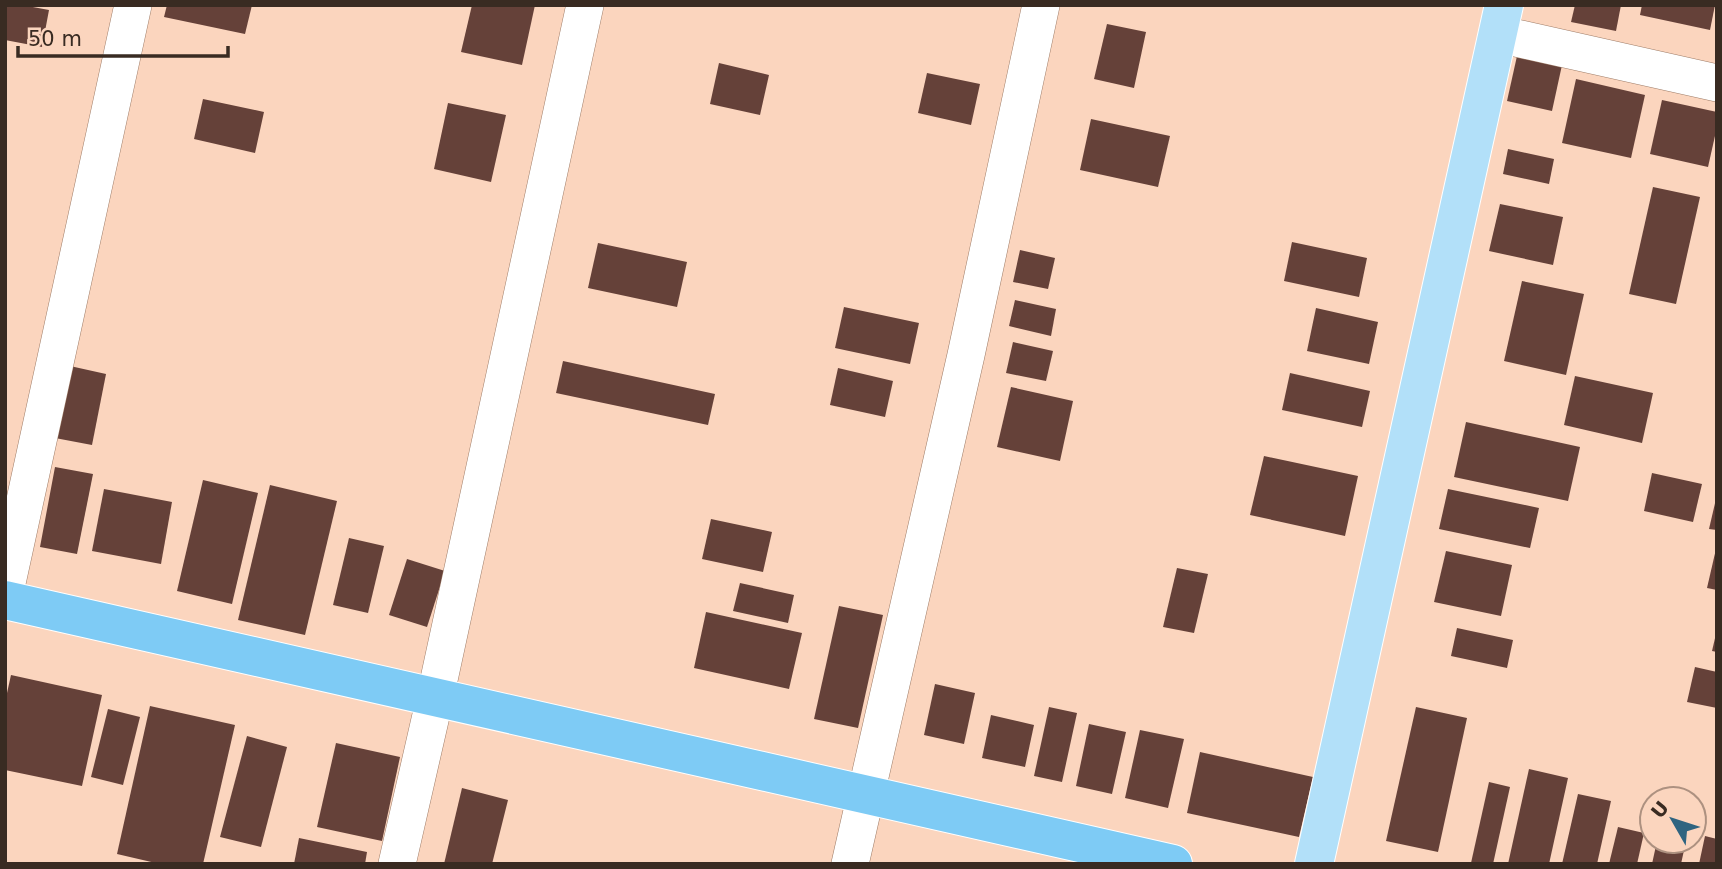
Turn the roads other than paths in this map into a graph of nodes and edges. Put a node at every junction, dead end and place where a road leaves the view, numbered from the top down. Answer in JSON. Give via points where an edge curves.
{"nodes":[{"id":1,"x":133,"y":5,"type":"edge"},
{"id":2,"x":585,"y":5,"type":"edge"},
{"id":3,"x":1041,"y":5,"type":"edge"},
{"id":4,"x":1501,"y":20,"type":"edge"},
{"id":5,"x":1717,"y":83,"type":"edge"},
{"id":6,"x":5,"y":592,"type":"edge"},
{"id":7,"x":5,"y":600,"type":"edge"},
{"id":8,"x":435,"y":698,"type":"junction"},
{"id":9,"x":865,"y":794,"type":"junction"},
{"id":10,"x":397,"y":864,"type":"edge"},
{"id":11,"x":850,"y":864,"type":"edge"},
{"id":12,"x":1173,"y":864,"type":"edge"},
{"id":13,"x":1314,"y":864,"type":"edge"}],
"edges":[{"from":1,"to":6,"type":"street"},
{"from":2,"to":8,"type":"street"},
{"from":3,"to":9,"type":"street"},
{"from":4,"to":5,"type":"street"},
{"from":4,"to":13,"type":"main road"},
{"from":7,"to":8,"type":"highway"},
{"from":8,"to":9,"type":"highway"},
{"from":8,"to":10,"type":"street"},
{"from":9,"to":11,"type":"street"},
{"from":9,"to":12,"type":"highway"}]}
